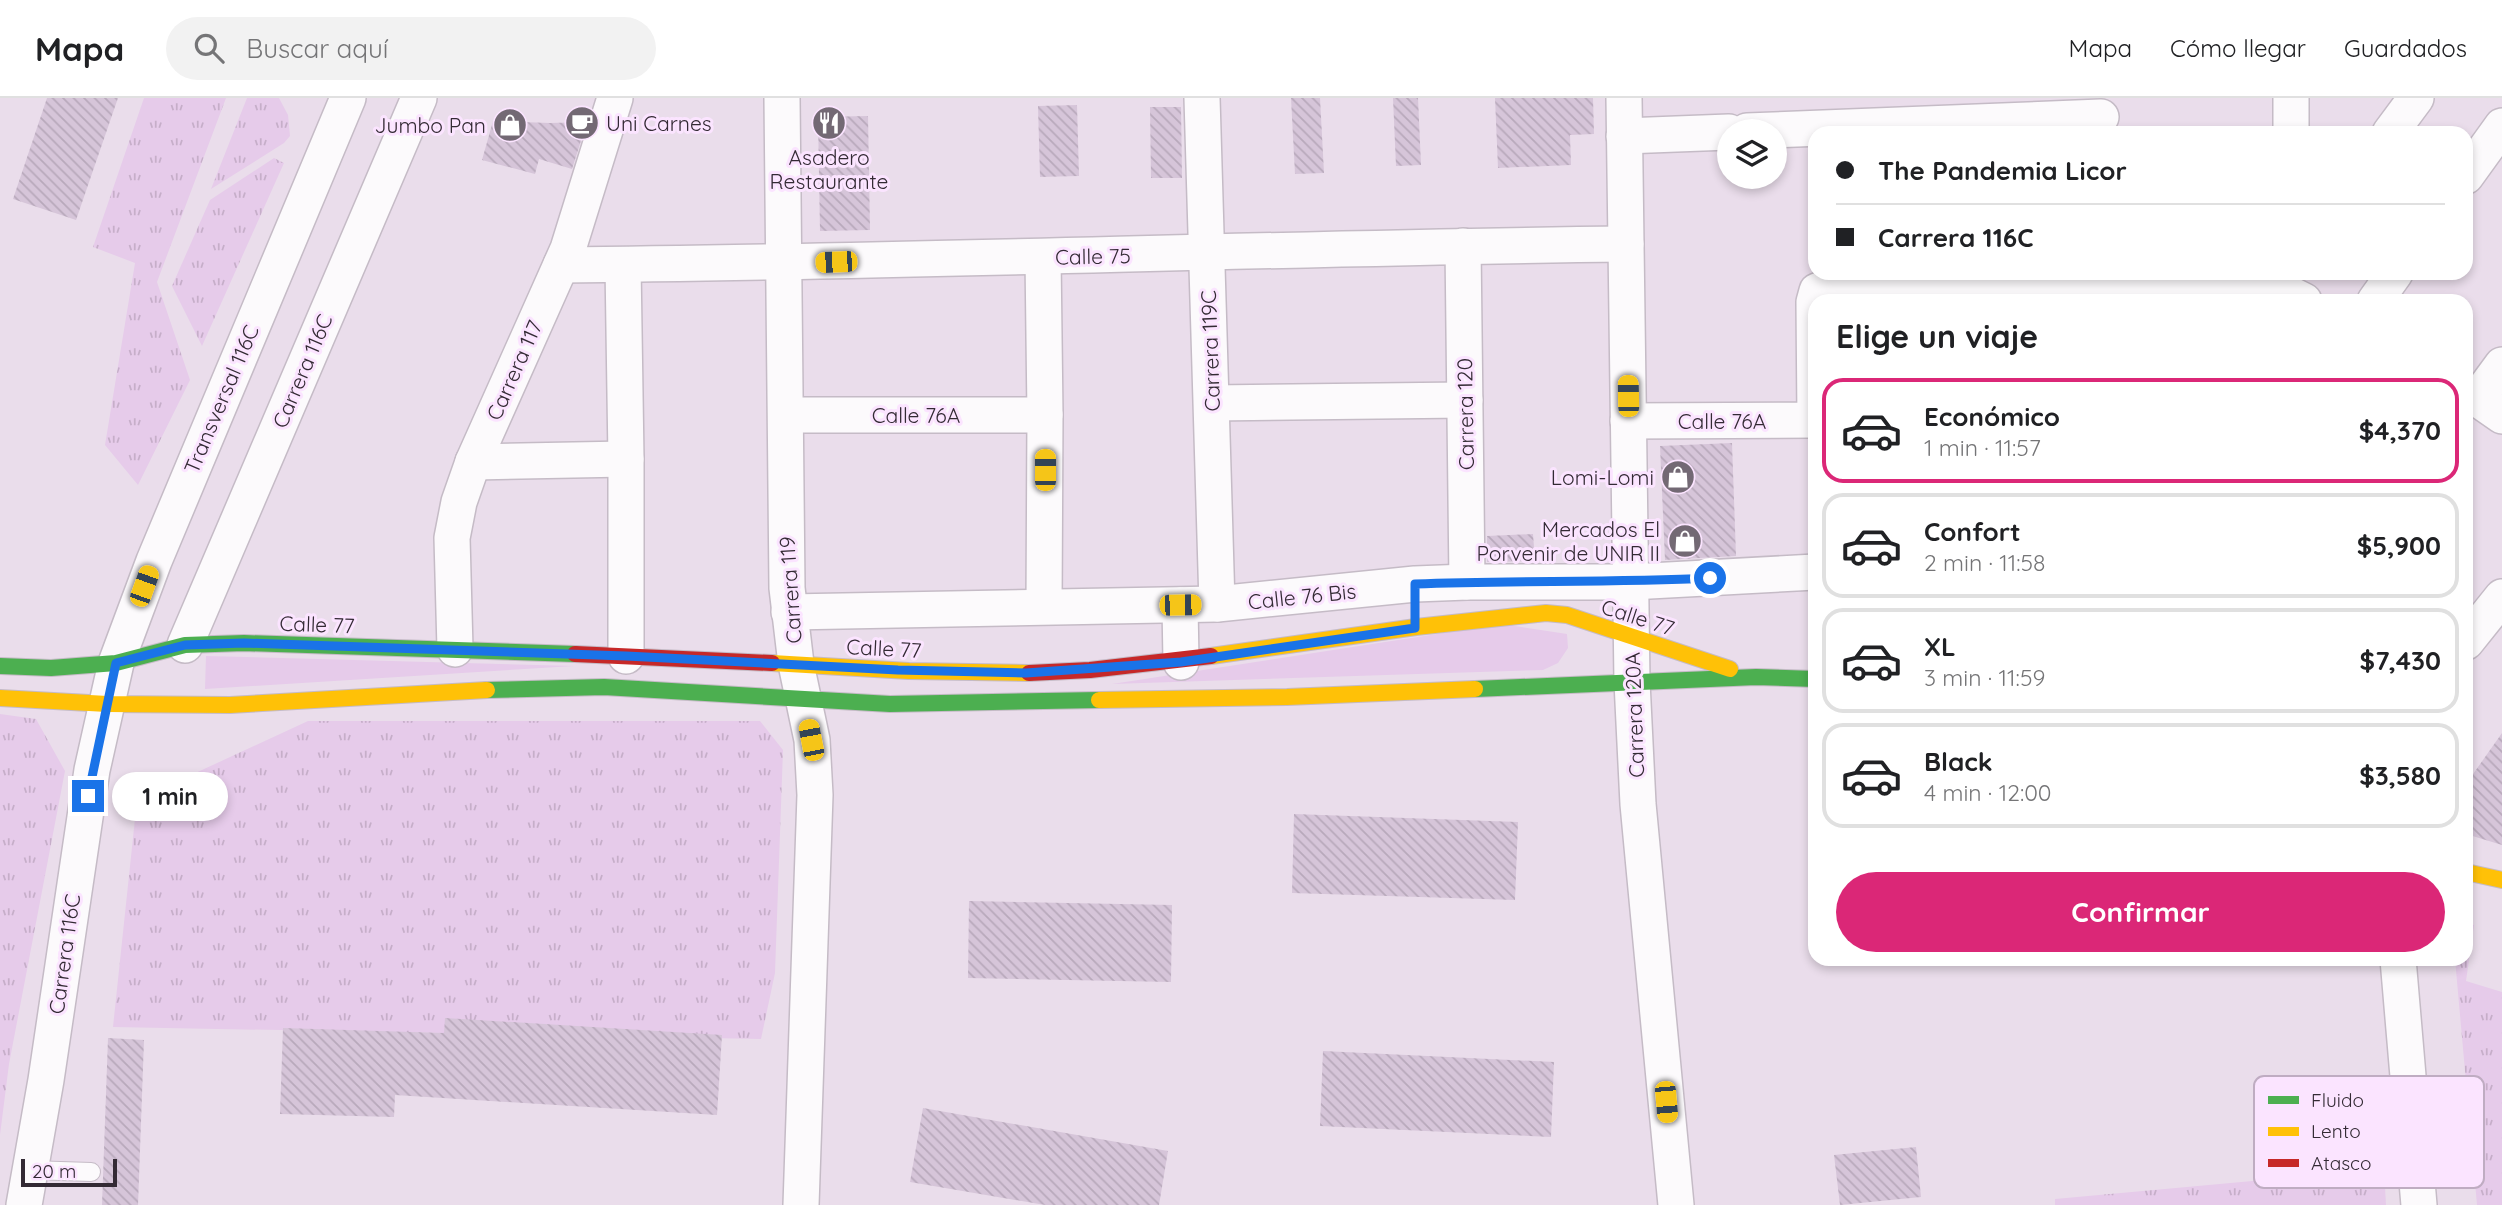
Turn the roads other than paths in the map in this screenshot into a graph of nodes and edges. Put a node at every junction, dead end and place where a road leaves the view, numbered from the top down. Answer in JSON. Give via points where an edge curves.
{"nodes":[{"id":1,"x":348,"y":98,"type":"edge"},
{"id":2,"x":419,"y":98,"type":"edge"},
{"id":3,"x":615,"y":98,"type":"edge"},
{"id":4,"x":782,"y":98,"type":"edge"},
{"id":5,"x":1202,"y":98,"type":"edge"},
{"id":6,"x":1624,"y":98,"type":"edge"},
{"id":7,"x":2291,"y":98,"type":"edge"},
{"id":8,"x":2416,"y":98,"type":"edge"},
{"id":9,"x":1814,"y":113,"type":"edge"},
{"id":10,"x":2102,"y":116,"type":"edge"},
{"id":11,"x":1787,"y":120,"type":"edge"},
{"id":12,"x":2291,"y":126,"type":"edge"},
{"id":13,"x":2395,"y":126,"type":"edge"},
{"id":14,"x":2502,"y":126,"type":"edge"},
{"id":15,"x":1717,"y":132,"type":"edge"},
{"id":16,"x":1624,"y":136,"type":"junction"},
{"id":17,"x":2473,"y":166,"type":"edge"},
{"id":18,"x":1626,"y":244,"type":"junction"},
{"id":19,"x":1463,"y":246,"type":"junction"},
{"id":20,"x":1206,"y":253,"type":"junction"},
{"id":21,"x":1043,"y":257,"type":"junction"},
{"id":22,"x":784,"y":263,"type":"junction"},
{"id":23,"x":561,"y":265,"type":"junction"},
{"id":24,"x":623,"y":265,"type":"junction"},
{"id":25,"x":2110,"y":286,"type":"edge"},
{"id":26,"x":2293,"y":292,"type":"edge"},
{"id":27,"x":1816,"y":294,"type":"edge"},
{"id":28,"x":2502,"y":365,"type":"edge"},
{"id":29,"x":1465,"y":400,"type":"junction"},
{"id":30,"x":2482,"y":402,"type":"edge"},
{"id":31,"x":1212,"y":403,"type":"junction"},
{"id":32,"x":786,"y":415,"type":"junction"},
{"id":33,"x":1045,"y":415,"type":"junction"},
{"id":34,"x":1808,"y":420,"type":"edge"},
{"id":35,"x":1628,"y":421,"type":"junction"},
{"id":36,"x":626,"y":459,"type":"junction"},
{"id":37,"x":473,"y":462,"type":"junction"},
{"id":38,"x":1808,"y":572,"type":"edge"},
{"id":39,"x":1467,"y":582,"type":"junction"},
{"id":40,"x":1631,"y":582,"type":"junction"},
{"id":41,"x":1415,"y":584,"type":"junction"},
{"id":42,"x":2502,"y":597,"type":"edge"},
{"id":43,"x":1217,"y":604,"type":"junction"},
{"id":44,"x":1180,"y":605,"type":"junction"},
{"id":45,"x":1044,"y":606,"type":"junction"},
{"id":46,"x":789,"y":612,"type":"junction"},
{"id":47,"x":1415,"y":628,"type":"junction"},
{"id":48,"x":2473,"y":633,"type":"edge"},
{"id":49,"x":1632,"y":638,"type":"junction"},
{"id":50,"x":185,"y":645,"type":"junction"},
{"id":51,"x":456,"y":649,"type":"junction"},
{"id":52,"x":626,"y":656,"type":"junction"},
{"id":53,"x":1181,"y":662,"type":"junction"},
{"id":54,"x":116,"y":663,"type":"junction"},
{"id":55,"x":796,"y":664,"type":"junction"},
{"id":56,"x":0,"y":666,"type":"edge"},
{"id":57,"x":1756,"y":677,"type":"junction"},
{"id":58,"x":1808,"y":678,"type":"edge"},
{"id":59,"x":1632,"y":682,"type":"junction"},
{"id":60,"x":0,"y":698,"type":"edge"},
{"id":61,"x":804,"y":701,"type":"junction"},
{"id":62,"x":107,"y":704,"type":"junction"},
{"id":63,"x":2399,"y":966,"type":"edge"},
{"id":64,"x":2408,"y":1076,"type":"edge"},
{"id":65,"x":30,"y":1170,"type":"junction"},
{"id":66,"x":91,"y":1172,"type":"dead end"},
{"id":67,"x":24,"y":1205,"type":"edge"},
{"id":68,"x":801,"y":1205,"type":"edge"},
{"id":69,"x":1676,"y":1205,"type":"edge"}],
"edges":[{"from":1,"to":54,"type":"street","name":"Transversal 116C","via":[[154,561]]},
{"from":2,"to":50,"type":"street","name":"Carrera 116C"},
{"from":3,"to":23,"type":"street","name":"Carrera 117"},
{"from":4,"to":22,"type":"street","name":"Carrera 119"},
{"from":5,"to":20,"type":"street","name":"Carrera 119C"},
{"from":6,"to":16,"type":"street","name":"Carrera 120A"},
{"from":7,"to":12,"type":"street"},
{"from":8,"to":13,"type":"street"},
{"from":9,"to":10,"type":"street"},
{"from":9,"to":11,"type":"street"},
{"from":14,"to":17,"type":"street"},
{"from":15,"to":16,"type":"street"},
{"from":16,"to":18,"type":"street","name":"Carrera 120A"},
{"from":18,"to":19,"type":"street","name":"Calle 75"},
{"from":18,"to":35,"type":"street","name":"Carrera 120A"},
{"from":19,"to":20,"type":"street","name":"Calle 75"},
{"from":19,"to":29,"type":"street","name":"Carrera 120"},
{"from":20,"to":21,"type":"street","name":"Calle 75"},
{"from":20,"to":31,"type":"street","name":"Carrera 119C"},
{"from":21,"to":22,"type":"street","name":"Calle 75"},
{"from":21,"to":33,"type":"street"},
{"from":22,"to":24,"type":"street","name":"Calle 75"},
{"from":22,"to":32,"type":"street","name":"Carrera 119"},
{"from":23,"to":24,"type":"street","name":"Calle 75"},
{"from":23,"to":37,"type":"street","name":"Carrera 117"},
{"from":24,"to":36,"type":"street"},
{"from":25,"to":26,"type":"street"},
{"from":25,"to":27,"type":"street","via":[[1831,286]]},
{"from":28,"to":30,"type":"street"},
{"from":29,"to":31,"type":"street"},
{"from":29,"to":39,"type":"street","name":"Carrera 120"},
{"from":31,"to":43,"type":"street","name":"Carrera 119C"},
{"from":32,"to":33,"type":"street","name":"Calle 76A"},
{"from":32,"to":46,"type":"street","name":"Carrera 119"},
{"from":33,"to":45,"type":"street"},
{"from":34,"to":35,"type":"street","name":"Calle 76A"},
{"from":35,"to":40,"type":"street","name":"Carrera 120A"},
{"from":36,"to":37,"type":"street"},
{"from":36,"to":52,"type":"street"},
{"from":37,"to":51,"type":"street","name":"Carrera 117","via":[[452,538]]},
{"from":38,"to":40,"type":"street","name":"Calle 76 Bis"},
{"from":39,"to":40,"type":"street","name":"Calle 76 Bis"},
{"from":39,"to":41,"type":"street","name":"Calle 76 Bis"},
{"from":40,"to":49,"type":"street","name":"Carrera 120A"},
{"from":41,"to":43,"type":"street","name":"Calle 76 Bis"},
{"from":41,"to":47,"type":"street"},
{"from":42,"to":48,"type":"street"},
{"from":43,"to":44,"type":"street","name":"Calle 76 Bis"},
{"from":44,"to":45,"type":"street","name":"Calle 76 Bis"},
{"from":44,"to":53,"type":"street"},
{"from":45,"to":46,"type":"street","name":"Calle 76 Bis"},
{"from":46,"to":55,"type":"street","name":"Carrera 119"},
{"from":47,"to":49,"type":"street","name":"Calle 77","via":[[1546,613],[1567,615]]},
{"from":47,"to":53,"type":"street","name":"Calle 77"},
{"from":49,"to":57,"type":"street","name":"Calle 77"},
{"from":49,"to":59,"type":"street","name":"Carrera 120A"},
{"from":50,"to":51,"type":"street","name":"Calle 77"},
{"from":50,"to":54,"type":"street","name":"Calle 77"},
{"from":51,"to":52,"type":"street","name":"Calle 77"},
{"from":52,"to":55,"type":"street","name":"Calle 77"},
{"from":53,"to":55,"type":"street","name":"Calle 77","via":[[1000,673]]},
{"from":54,"to":56,"type":"street","name":"Calle 77"},
{"from":54,"to":62,"type":"street","name":"Transversal 116C"},
{"from":55,"to":61,"type":"street","name":"Carrera 119"},
{"from":57,"to":58,"type":"street","name":"Calle 77"},
{"from":57,"to":59,"type":"street","name":"Calle 77"},
{"from":59,"to":61,"type":"street","name":"Calle 77","via":[[1273,697],[890,704]]},
{"from":59,"to":69,"type":"street","name":"Carrera 120A","via":[[1638,804]]},
{"from":60,"to":62,"type":"street","name":"Calle 77"},
{"from":61,"to":62,"type":"street","name":"Calle 77","via":[[604,687],[253,704]]},
{"from":61,"to":68,"type":"street","name":"Carrera 119","via":[[815,764],[815,794]]},
{"from":62,"to":65,"type":"street","name":"Carrera 116C","via":[[92,770]]},
{"from":63,"to":64,"type":"street"},
{"from":65,"to":66,"type":"lane"},
{"from":65,"to":67,"type":"street","name":"Carrera 116C"}]}
